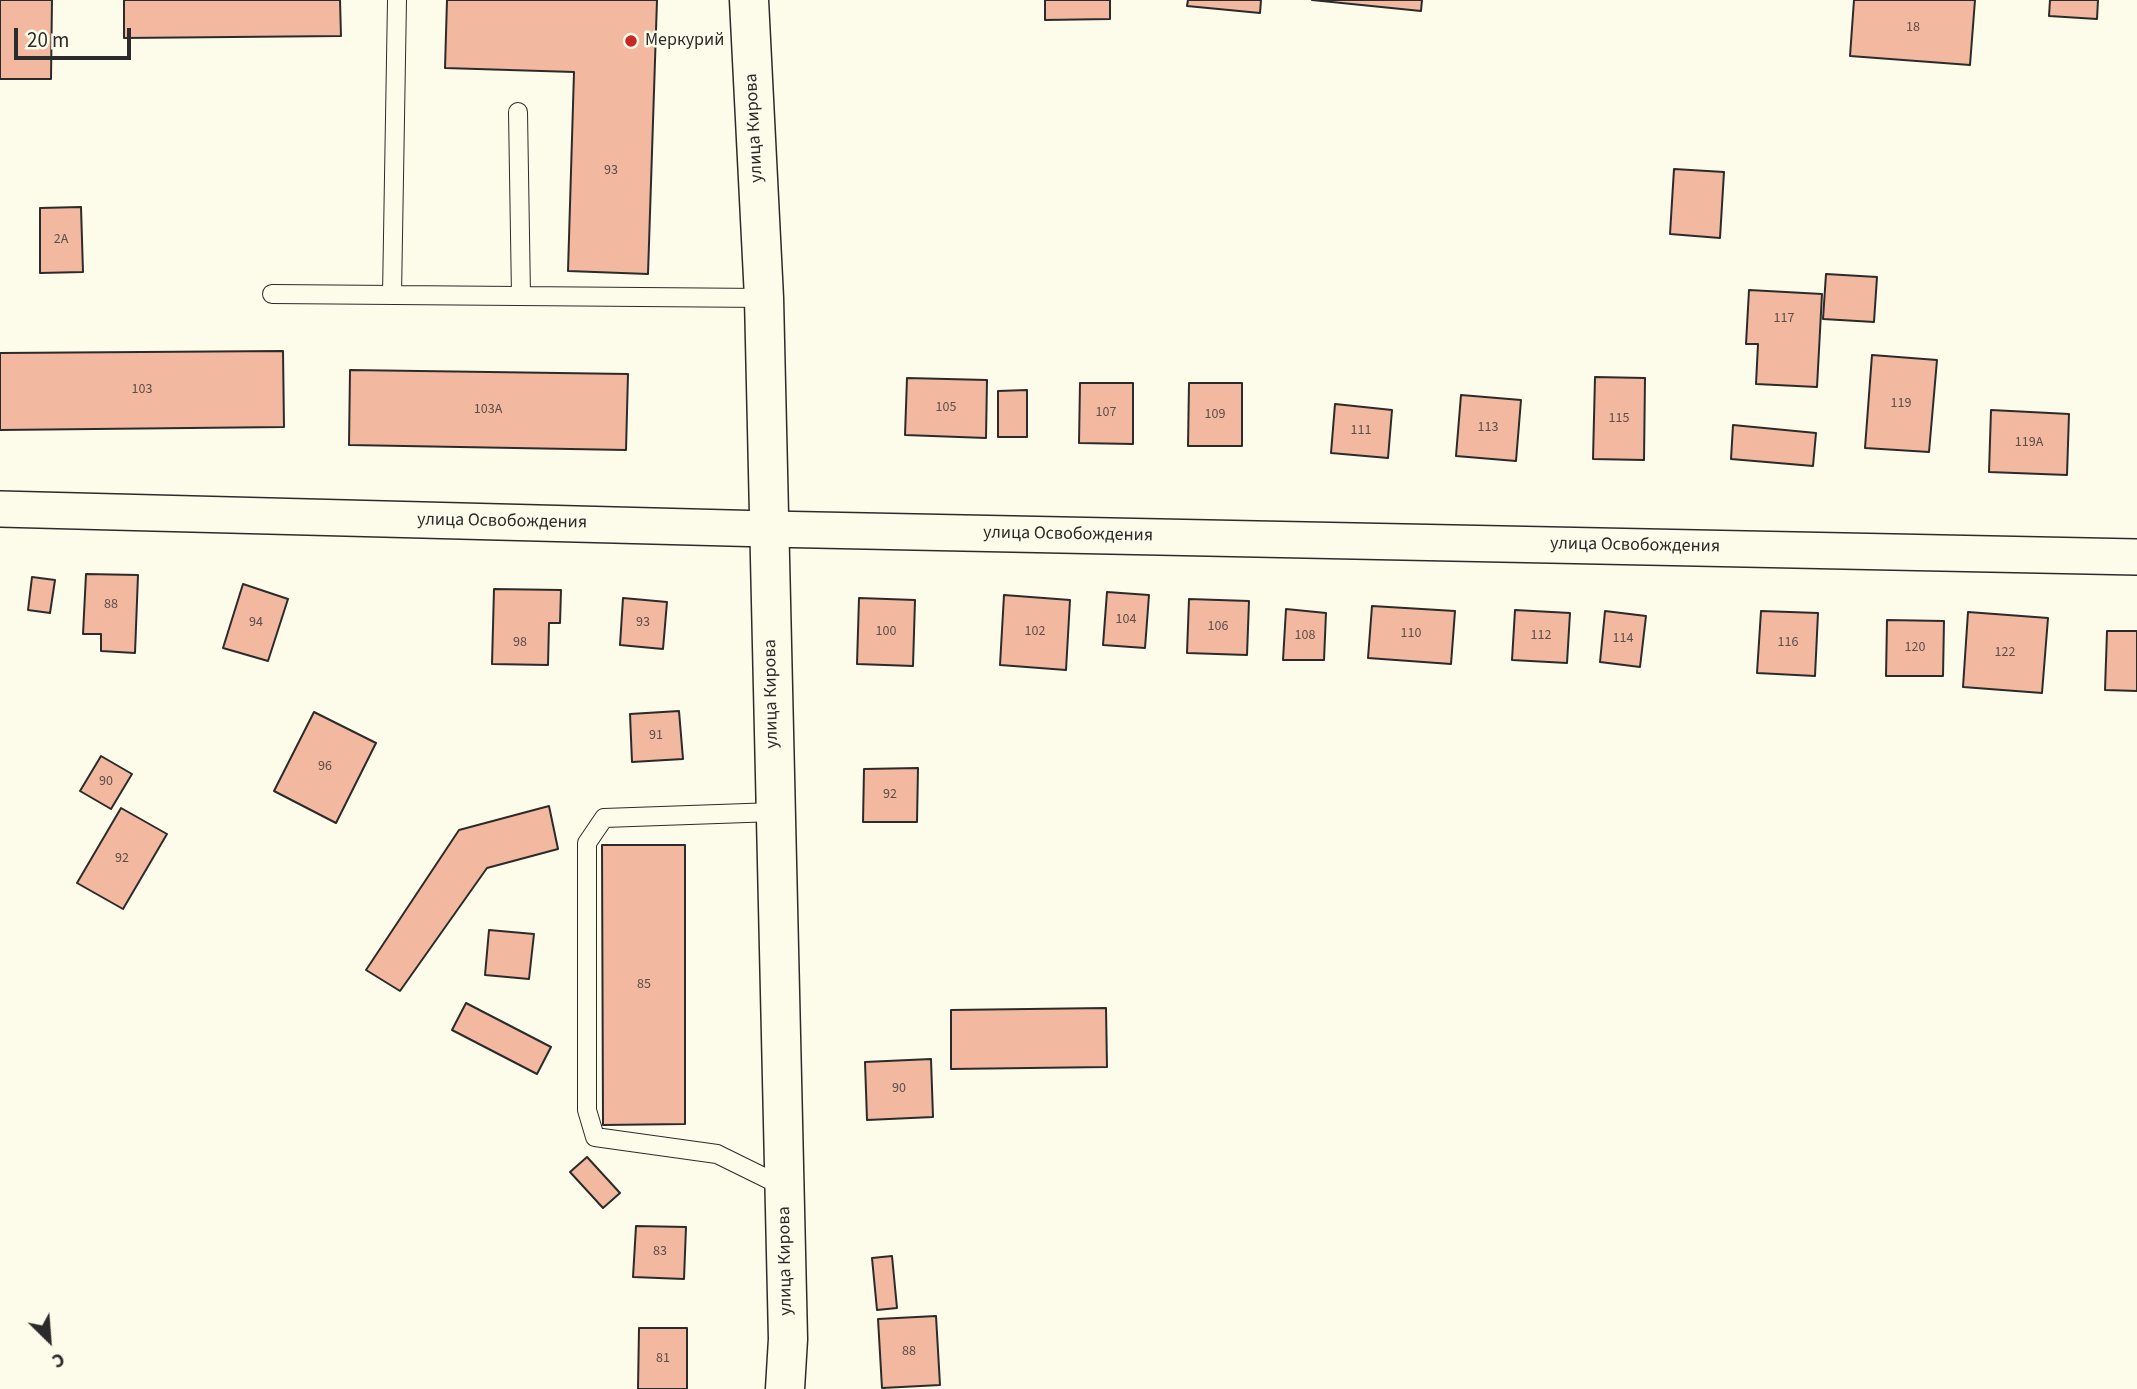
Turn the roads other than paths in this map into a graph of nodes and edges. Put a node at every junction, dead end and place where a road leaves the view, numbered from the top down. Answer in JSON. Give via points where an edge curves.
{"nodes":[{"id":1,"x":397,"y":0,"type":"edge"},
{"id":2,"x":749,"y":0,"type":"edge"},
{"id":3,"x":518,"y":112,"type":"dead end"},
{"id":4,"x":272,"y":293,"type":"dead end"},
{"id":5,"x":392,"y":295,"type":"junction"},
{"id":6,"x":521,"y":296,"type":"junction"},
{"id":7,"x":764,"y":298,"type":"junction"},
{"id":8,"x":0,"y":509,"type":"edge"},
{"id":9,"x":768,"y":528,"type":"junction"},
{"id":10,"x":2137,"y":556,"type":"edge"},
{"id":11,"x":775,"y":812,"type":"junction"},
{"id":12,"x":784,"y":1187,"type":"junction"},
{"id":13,"x":785,"y":1389,"type":"edge"}],
"edges":[{"from":1,"to":5,"type":"lane"},
{"from":2,"to":7,"type":"main road","name":"улица Кирова"},
{"from":3,"to":6,"type":"lane"},
{"from":4,"to":5,"type":"lane"},
{"from":5,"to":6,"type":"lane"},
{"from":6,"to":7,"type":"lane"},
{"from":7,"to":9,"type":"main road","name":"улица Кирова"},
{"from":8,"to":9,"type":"street","name":"улица Освобождения"},
{"from":9,"to":10,"type":"street","name":"улица Освобождения"},
{"from":9,"to":11,"type":"main road","name":"улица Кирова"},
{"from":11,"to":12,"type":"main road","name":"улица Кирова"},
{"from":11,"to":12,"type":"lane","via":[[604,818],[587,843],[587,1110],[595,1137],[717,1154]]},
{"from":12,"to":13,"type":"main road","name":"улица Кирова"}]}
